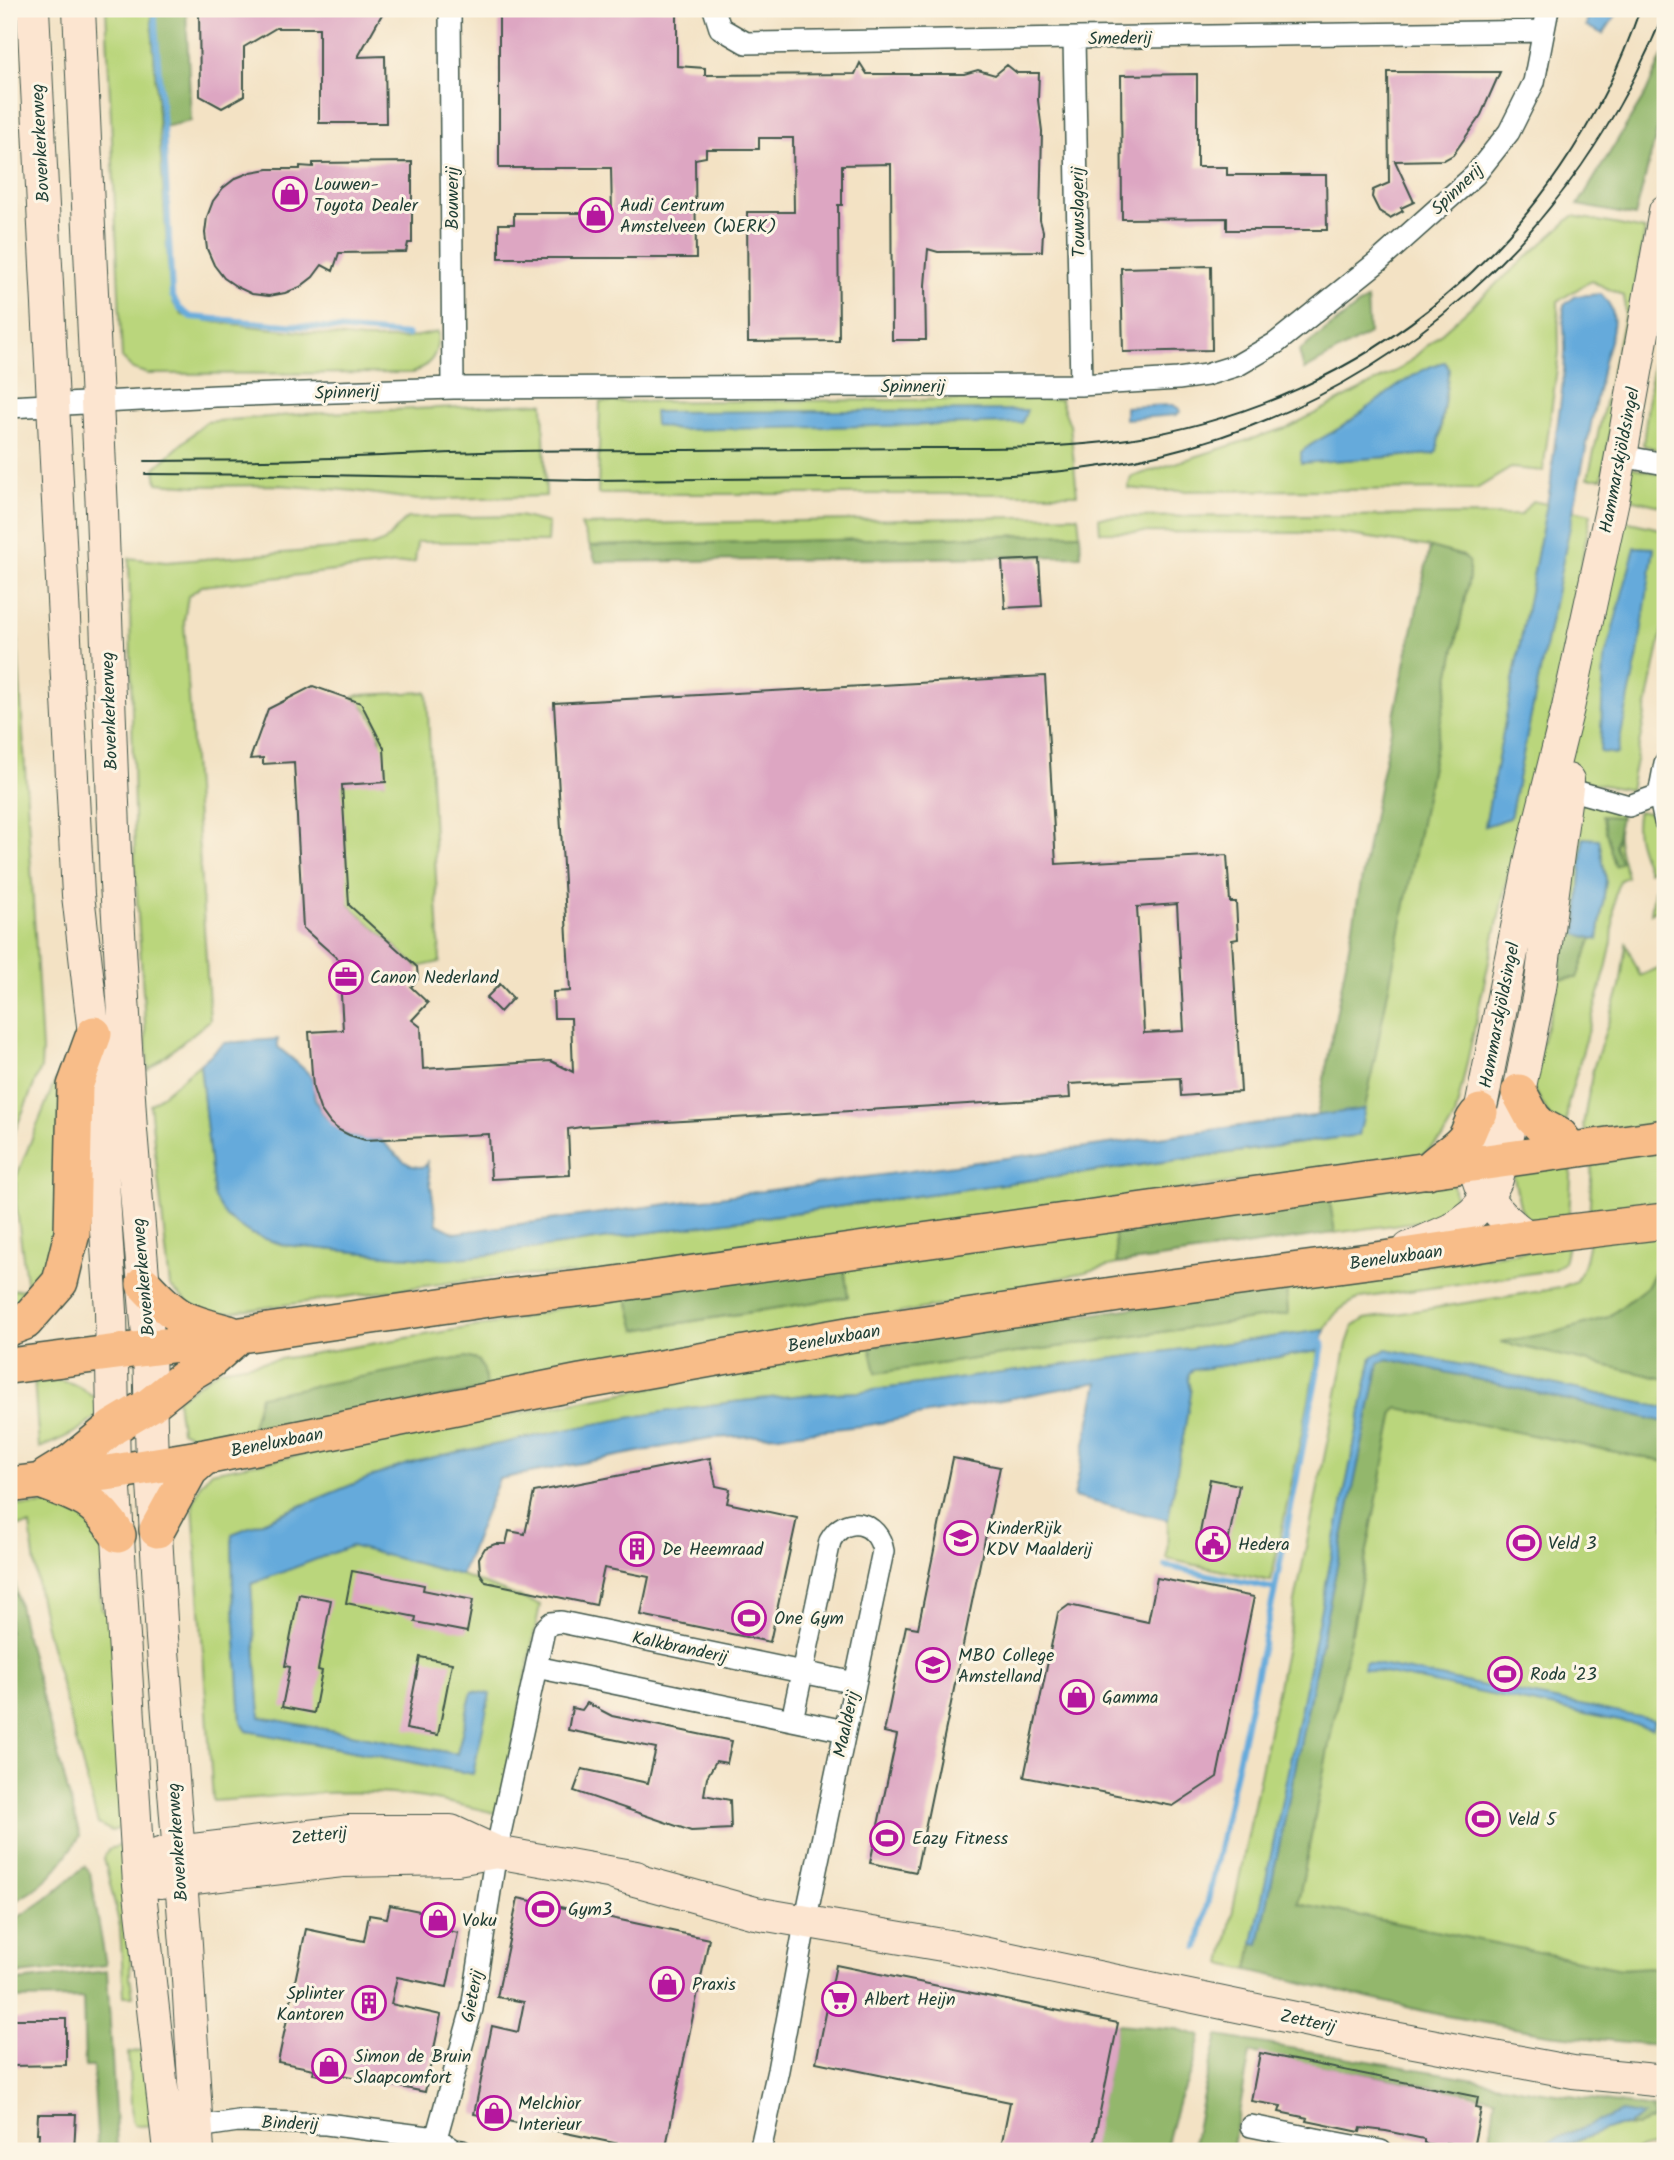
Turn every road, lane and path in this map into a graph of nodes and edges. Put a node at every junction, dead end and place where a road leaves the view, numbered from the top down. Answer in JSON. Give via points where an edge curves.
{"nodes":[{"id":1,"x":33,"y":9,"type":"edge"},
{"id":2,"x":79,"y":9,"type":"edge"},
{"id":3,"x":450,"y":9,"type":"edge"},
{"id":4,"x":714,"y":9,"type":"edge"},
{"id":5,"x":1548,"y":9,"type":"edge"},
{"id":6,"x":1543,"y":31,"type":"junction"},
{"id":7,"x":1074,"y":39,"type":"junction"},
{"id":8,"x":1665,"y":211,"type":"edge"},
{"id":9,"x":1081,"y":385,"type":"junction"},
{"id":10,"x":453,"y":388,"type":"junction"},
{"id":11,"x":97,"y":401,"type":"junction"},
{"id":12,"x":53,"y":403,"type":"junction"},
{"id":13,"x":9,"y":407,"type":"edge"},
{"id":14,"x":1620,"y":456,"type":"junction"},
{"id":15,"x":1665,"y":464,"type":"edge"},
{"id":16,"x":1665,"y":763,"type":"edge"},
{"id":17,"x":1559,"y":787,"type":"junction"},
{"id":18,"x":1659,"y":795,"type":"junction"},
{"id":19,"x":1665,"y":822,"type":"edge"},
{"id":20,"x":94,"y":1034,"type":"junction"},
{"id":21,"x":1519,"y":1092,"type":"junction"},
{"id":22,"x":1480,"y":1112,"type":"junction"},
{"id":23,"x":1665,"y":1137,"type":"edge"},
{"id":24,"x":1570,"y":1150,"type":"junction"},
{"id":25,"x":1489,"y":1162,"type":"junction"},
{"id":26,"x":1428,"y":1171,"type":"junction"},
{"id":27,"x":1487,"y":1198,"type":"junction"},
{"id":28,"x":1665,"y":1221,"type":"edge"},
{"id":29,"x":1528,"y":1237,"type":"junction"},
{"id":30,"x":1383,"y":1259,"type":"junction"},
{"id":31,"x":144,"y":1284,"type":"junction"},
{"id":32,"x":9,"y":1328,"type":"edge"},
{"id":33,"x":239,"y":1335,"type":"junction"},
{"id":34,"x":149,"y":1348,"type":"junction"},
{"id":35,"x":112,"y":1352,"type":"junction"},
{"id":36,"x":9,"y":1366,"type":"edge"},
{"id":37,"x":150,"y":1405,"type":"junction"},
{"id":38,"x":113,"y":1427,"type":"junction"},
{"id":39,"x":205,"y":1457,"type":"junction"},
{"id":40,"x":152,"y":1465,"type":"junction"},
{"id":41,"x":114,"y":1472,"type":"junction"},
{"id":42,"x":24,"y":1483,"type":"edge"},
{"id":43,"x":157,"y":1530,"type":"junction"},
{"id":44,"x":118,"y":1535,"type":"junction"},
{"id":45,"x":536,"y":1667,"type":"junction"},
{"id":46,"x":802,"y":1672,"type":"junction"},
{"id":47,"x":855,"y":1683,"type":"junction"},
{"id":48,"x":792,"y":1720,"type":"junction"},
{"id":49,"x":845,"y":1731,"type":"junction"},
{"id":50,"x":496,"y":1852,"type":"junction"},
{"id":51,"x":180,"y":1866,"type":"junction"},
{"id":52,"x":139,"y":1870,"type":"junction"},
{"id":53,"x":807,"y":1913,"type":"junction"},
{"id":54,"x":1665,"y":2081,"type":"edge"},
{"id":55,"x":1251,"y":2126,"type":"dead end"},
{"id":56,"x":436,"y":2138,"type":"junction"},
{"id":57,"x":198,"y":2139,"type":"edge"},
{"id":58,"x":1315,"y":2145,"type":"edge"},
{"id":59,"x":169,"y":2151,"type":"edge"},
{"id":60,"x":462,"y":2151,"type":"edge"},
{"id":61,"x":760,"y":2151,"type":"edge"},
{"id":62,"x":1381,"y":2151,"type":"edge"}],
"edges":[{"from":1,"to":12,"type":"main road","name":"Bovenkerkerweg"},
{"from":2,"to":11,"type":"main road","name":"Bovenkerkerweg"},
{"from":3,"to":10,"type":"street","name":"Bouwerij"},
{"from":4,"to":7,"type":"street","name":"Smederij","via":[[720,28],[746,43]]},
{"from":5,"to":6,"type":"street","name":"Spinnerij"},
{"from":6,"to":7,"type":"street","name":"Smederij"},
{"from":6,"to":9,"type":"street","name":"Spinnerij","via":[[1534,82],[1509,132],[1475,175],[1380,260],[1276,343],[1238,365],[1206,375]]},
{"from":7,"to":9,"type":"street","name":"Touwslagerij"},
{"from":8,"to":14,"type":"main road","name":"Hammarskjöldsingel"},
{"from":9,"to":10,"type":"street","name":"Spinnerij"},
{"from":10,"to":11,"type":"street","name":"Spinnerij"},
{"from":11,"to":12,"type":"street"},
{"from":11,"to":31,"type":"main road","name":"Bovenkerkerweg","via":[[116,883]]},
{"from":12,"to":13,"type":"street"},
{"from":12,"to":20,"type":"main road","name":"Bovenkerkerweg","via":[[78,895]]},
{"from":14,"to":15,"type":"street"},
{"from":14,"to":17,"type":"main road","name":"Hammarskjöldsingel","via":[[1568,708]]},
{"from":16,"to":18,"type":"street"},
{"from":17,"to":18,"type":"street","via":[[1629,806]]},
{"from":17,"to":21,"type":"main road","name":"Hammarskjöldsingel","via":[[1540,988]]},
{"from":17,"to":22,"type":"main road","name":"Hammarskjöldsingel","via":[[1532,853]]},
{"from":18,"to":19,"type":"street"},
{"from":20,"to":32,"type":"main road","via":[[75,1086],[72,1233],[60,1282],[25,1322]]},
{"from":20,"to":35,"type":"main road","name":"Bovenkerkerweg"},
{"from":21,"to":24,"type":"main road","via":[[1533,1118],[1560,1136]]},
{"from":21,"to":25,"type":"main road","name":"Hammarskjöldsingel"},
{"from":22,"to":25,"type":"main road","name":"Hammarskjöldsingel"},
{"from":22,"to":26,"type":"main road","via":[[1465,1139]]},
{"from":23,"to":24,"type":"main road"},
{"from":24,"to":25,"type":"main road"},
{"from":25,"to":26,"type":"main road"},
{"from":25,"to":27,"type":"main road","name":"Hammarskjöldsingel","via":[[1479,1179]]},
{"from":26,"to":33,"type":"main road"},
{"from":27,"to":29,"type":"main road","name":"Hammarskjöldsingel","via":[[1507,1222]]},
{"from":27,"to":30,"type":"main road","via":[[1452,1229]]},
{"from":28,"to":29,"type":"main road","name":"Beneluxbaan"},
{"from":29,"to":30,"type":"main road","name":"Beneluxbaan"},
{"from":30,"to":39,"type":"main road","name":"Beneluxbaan","via":[[853,1334],[581,1382]]},
{"from":31,"to":33,"type":"main road","via":[[180,1318]]},
{"from":31,"to":34,"type":"main road","name":"Bovenkerkerweg"},
{"from":33,"to":34,"type":"main road"},
{"from":33,"to":37,"type":"main road"},
{"from":34,"to":35,"type":"main road"},
{"from":34,"to":37,"type":"main road","name":"Bovenkerkerweg"},
{"from":35,"to":36,"type":"main road"},
{"from":35,"to":38,"type":"main road","name":"Bovenkerkerweg"},
{"from":37,"to":38,"type":"main road"},
{"from":37,"to":40,"type":"main road","name":"Bovenkerkerweg"},
{"from":38,"to":41,"type":"main road","name":"Bovenkerkerweg"},
{"from":38,"to":42,"type":"main road","via":[[72,1461]]},
{"from":39,"to":40,"type":"main road","name":"Beneluxbaan"},
{"from":39,"to":43,"type":"main road","via":[[190,1470]]},
{"from":40,"to":41,"type":"main road","name":"Beneluxbaan"},
{"from":40,"to":43,"type":"main road","name":"Bovenkerkerweg"},
{"from":41,"to":42,"type":"main road","name":"Beneluxbaan"},
{"from":41,"to":44,"type":"main road","name":"Bovenkerkerweg"},
{"from":42,"to":44,"type":"main road","via":[[84,1497],[105,1515]]},
{"from":43,"to":51,"type":"main road","name":"Bovenkerkerweg"},
{"from":44,"to":52,"type":"main road","name":"Bovenkerkerweg"},
{"from":45,"to":46,"type":"street","name":"Kalkbranderij","via":[[544,1630],[561,1622]]},
{"from":45,"to":48,"type":"street"},
{"from":45,"to":50,"type":"street","name":"Kalkbranderij"},
{"from":46,"to":47,"type":"street","name":"Kalkbranderij"},
{"from":46,"to":47,"type":"street","name":"Maalderij","via":[[830,1541],[847,1525],[863,1525],[879,1537],[883,1551]]},
{"from":46,"to":48,"type":"street","name":"Maalderij"},
{"from":47,"to":49,"type":"street","name":"Maalderij"},
{"from":48,"to":49,"type":"street"},
{"from":49,"to":53,"type":"street","name":"Maalderij"},
{"from":50,"to":51,"type":"main road","name":"Zetterij","via":[[457,1859]]},
{"from":50,"to":53,"type":"main road","name":"Zetterij","via":[[617,1875],[755,1913]]},
{"from":50,"to":56,"type":"street","name":"Gieterij","via":[[472,2009]]},
{"from":51,"to":52,"type":"main road","name":"Zetterij"},
{"from":51,"to":57,"type":"main road","name":"Bovenkerkerweg"},
{"from":52,"to":59,"type":"main road","name":"Bovenkerkerweg"},
{"from":53,"to":54,"type":"main road","name":"Zetterij","via":[[1394,2038],[1573,2071]]},
{"from":53,"to":61,"type":"street","name":"Maalderij"},
{"from":55,"to":58,"type":"street"},
{"from":56,"to":57,"type":"street","name":"Binderij","via":[[326,2124],[238,2121]]},
{"from":56,"to":60,"type":"street","name":"Binderij"},
{"from":58,"to":62,"type":"street"}]}
